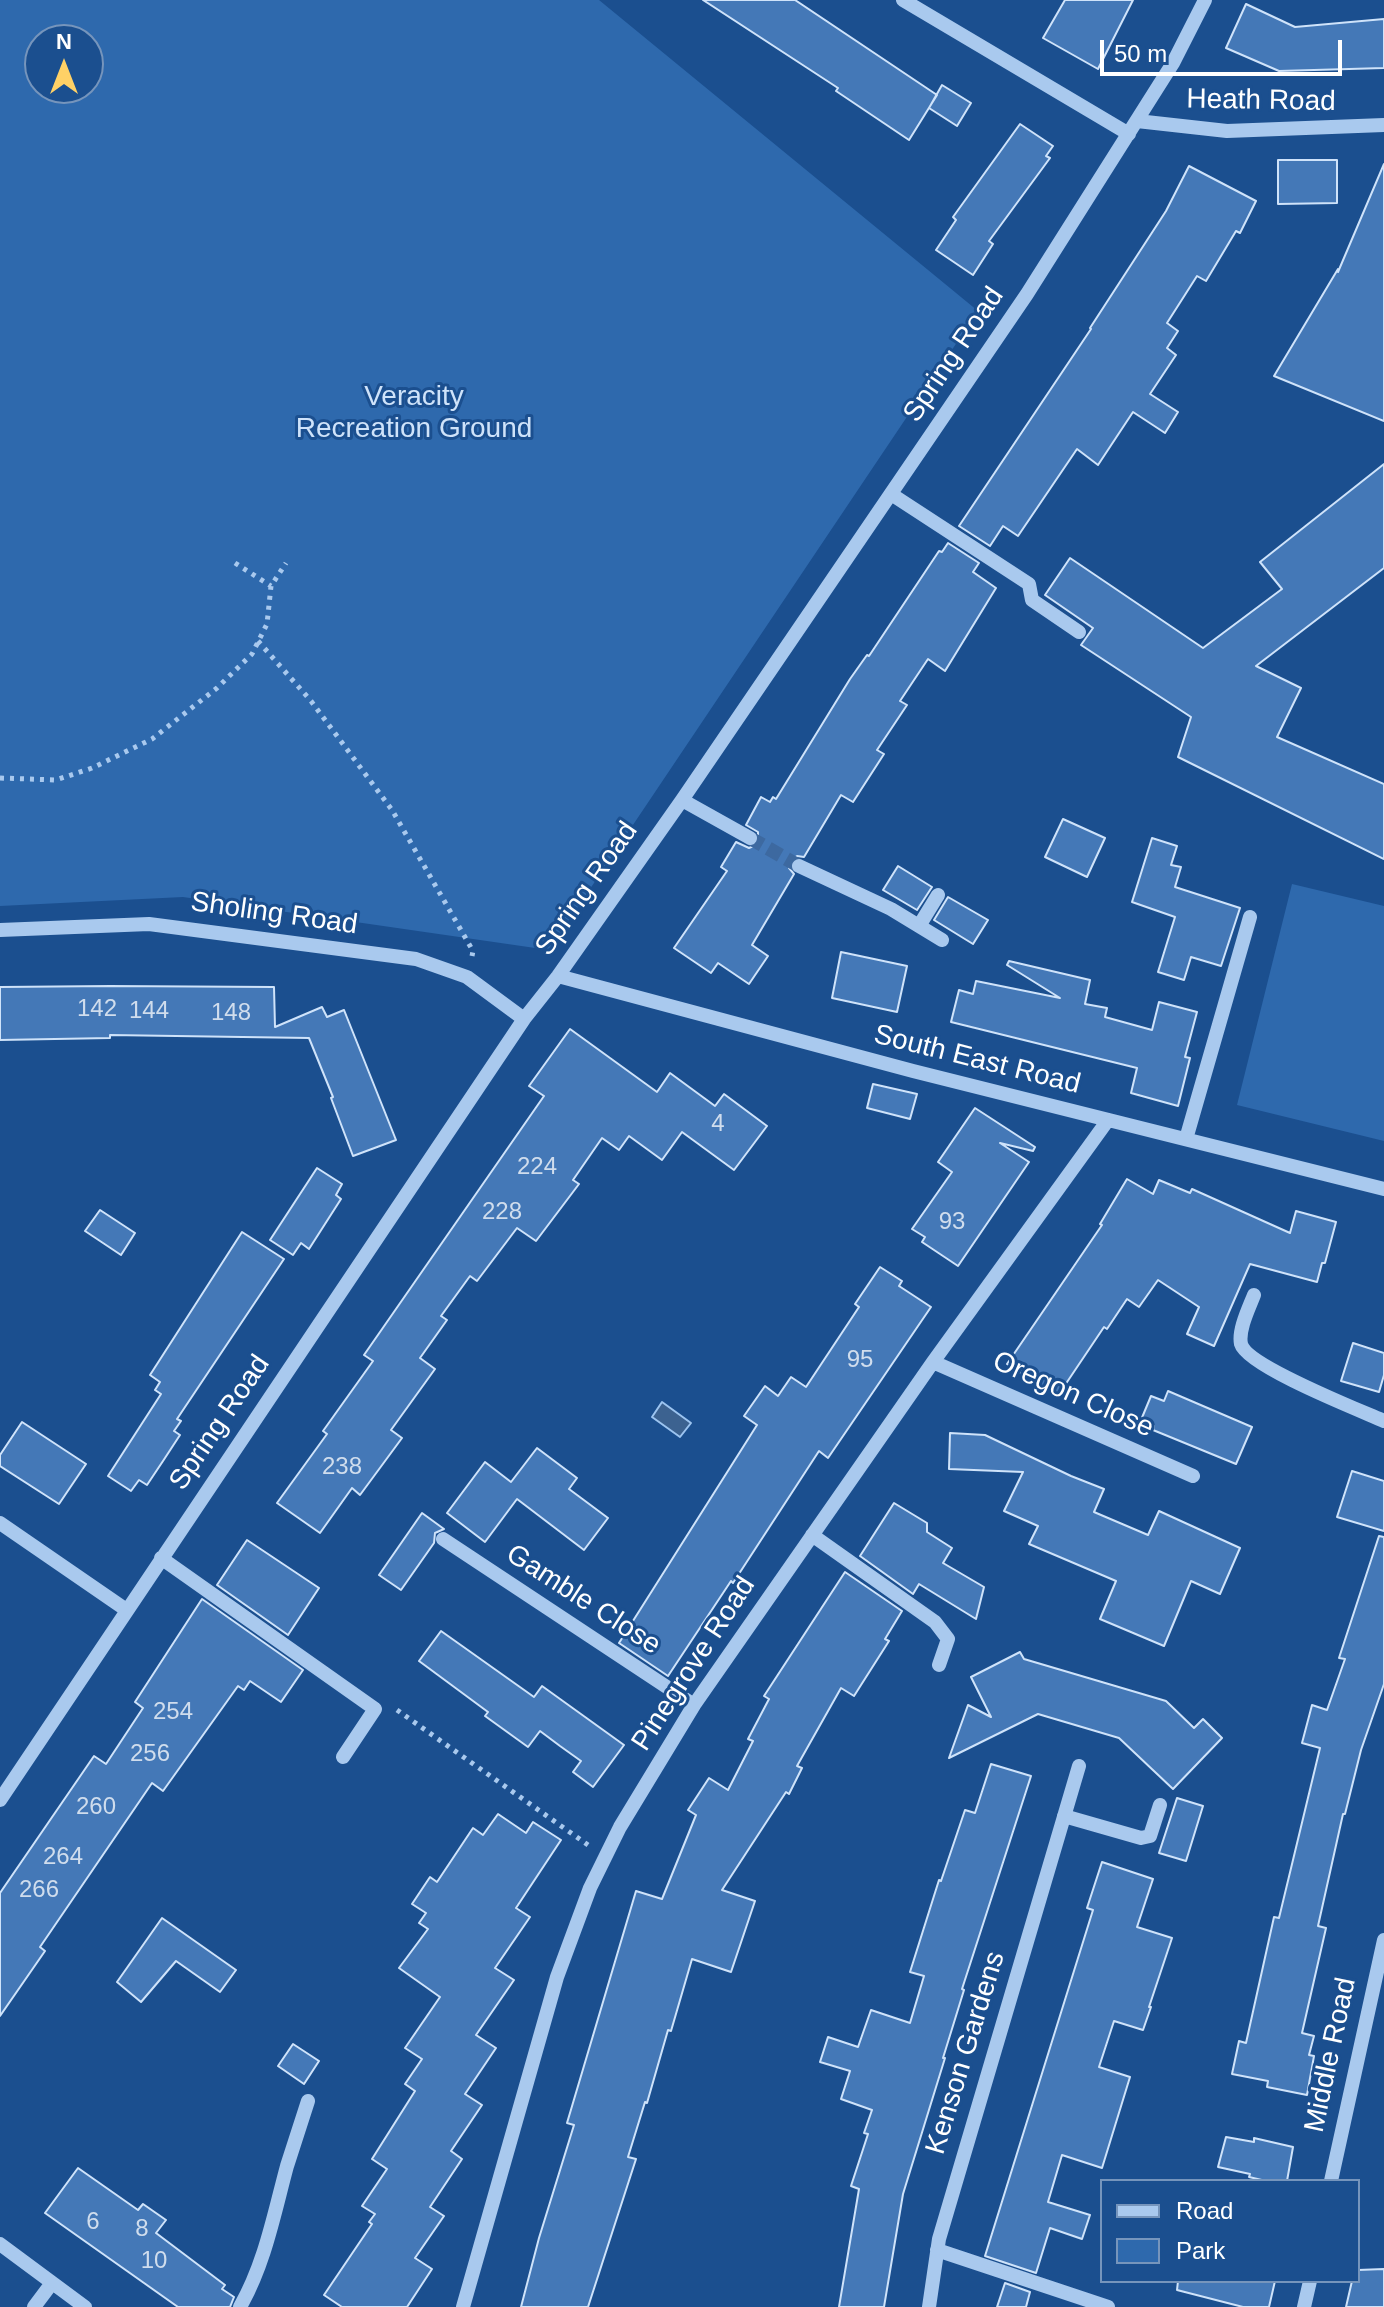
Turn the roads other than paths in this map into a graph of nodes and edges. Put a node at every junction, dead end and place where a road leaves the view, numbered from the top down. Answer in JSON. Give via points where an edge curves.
{"nodes":[{"id":1,"x":903,"y":0,"type":"edge"},
{"id":2,"x":1205,"y":0,"type":"edge"},
{"id":3,"x":1384,"y":125,"type":"edge"},
{"id":4,"x":1133,"y":128,"type":"junction"},
{"id":5,"x":891,"y":494,"type":"junction"},
{"id":6,"x":1079,"y":632,"type":"dead end"},
{"id":7,"x":682,"y":800,"type":"junction"},
{"id":8,"x":750,"y":838,"type":"tunnel mouth"},
{"id":9,"x":799,"y":866,"type":"tunnel mouth"},
{"id":10,"x":938,"y":895,"type":"dead end"},
{"id":11,"x":1250,"y":917,"type":"dead end"},
{"id":12,"x":919,"y":926,"type":"junction"},
{"id":13,"x":0,"y":930,"type":"edge"},
{"id":14,"x":942,"y":940,"type":"dead end"},
{"id":15,"x":558,"y":976,"type":"junction"},
{"id":16,"x":524,"y":1019,"type":"junction"},
{"id":17,"x":1108,"y":1120,"type":"junction"},
{"id":18,"x":1186,"y":1139,"type":"junction"},
{"id":19,"x":1384,"y":1189,"type":"edge"},
{"id":20,"x":1254,"y":1295,"type":"dead end"},
{"id":21,"x":933,"y":1362,"type":"junction"},
{"id":22,"x":1384,"y":1421,"type":"edge"},
{"id":23,"x":1193,"y":1476,"type":"dead end"},
{"id":24,"x":0,"y":1523,"type":"edge"},
{"id":25,"x":812,"y":1535,"type":"junction"},
{"id":26,"x":443,"y":1539,"type":"dead end"},
{"id":27,"x":161,"y":1558,"type":"junction"},
{"id":28,"x":125,"y":1609,"type":"junction"},
{"id":29,"x":939,"y":1665,"type":"dead end"},
{"id":30,"x":694,"y":1705,"type":"junction"},
{"id":31,"x":343,"y":1757,"type":"dead end"},
{"id":32,"x":1079,"y":1766,"type":"dead end"},
{"id":33,"x":0,"y":1800,"type":"edge"},
{"id":34,"x":1160,"y":1805,"type":"dead end"},
{"id":35,"x":1064,"y":1816,"type":"junction"},
{"id":36,"x":1384,"y":1940,"type":"edge"},
{"id":37,"x":308,"y":2101,"type":"dead end"},
{"id":38,"x":1331,"y":2179,"type":"edge"},
{"id":39,"x":0,"y":2244,"type":"edge"},
{"id":40,"x":937,"y":2250,"type":"junction"},
{"id":41,"x":52,"y":2283,"type":"junction"},
{"id":42,"x":1310,"y":2283,"type":"edge"},
{"id":43,"x":34,"y":2307,"type":"edge"},
{"id":44,"x":85,"y":2307,"type":"edge"},
{"id":45,"x":240,"y":2307,"type":"edge"},
{"id":46,"x":463,"y":2307,"type":"edge"},
{"id":47,"x":929,"y":2307,"type":"edge"},
{"id":48,"x":1108,"y":2307,"type":"edge"},
{"id":49,"x":1304,"y":2307,"type":"edge"}],
"edges":[{"from":1,"to":4,"type":"street"},
{"from":2,"to":4,"type":"street","name":"Spring Road"},
{"from":3,"to":4,"type":"street","name":"Heath Road","via":[[1227,131]]},
{"from":4,"to":5,"type":"street","name":"Spring Road"},
{"from":5,"to":6,"type":"street","via":[[1029,584],[1032,600]]},
{"from":5,"to":7,"type":"street","name":"Spring Road"},
{"from":7,"to":8,"type":"street"},
{"from":7,"to":15,"type":"street","name":"Spring Road"},
{"from":9,"to":12,"type":"street"},
{"from":10,"to":12,"type":"street"},
{"from":11,"to":18,"type":"street"},
{"from":12,"to":14,"type":"street"},
{"from":13,"to":16,"type":"street","name":"Sholing Road","via":[[149,924],[416,959],[467,977]]},
{"from":15,"to":16,"type":"street","name":"Spring Road"},
{"from":15,"to":17,"type":"street","name":"South East Road"},
{"from":16,"to":27,"type":"street","name":"Spring Road"},
{"from":17,"to":18,"type":"street","name":"South East Road"},
{"from":17,"to":21,"type":"street","name":"Pinegrove Road"},
{"from":18,"to":19,"type":"street","name":"South East Road"},
{"from":20,"to":22,"type":"street","via":[[1242,1333],[1246,1353],[1299,1384]]},
{"from":21,"to":23,"type":"street","name":"Oregon Close"},
{"from":21,"to":25,"type":"street","name":"Pinegrove Road"},
{"from":24,"to":28,"type":"street"},
{"from":25,"to":29,"type":"street","via":[[935,1622],[948,1639]]},
{"from":25,"to":30,"type":"street","name":"Pinegrove Road"},
{"from":26,"to":30,"type":"street","name":"Gamble Close"},
{"from":27,"to":28,"type":"street","name":"Spring Road"},
{"from":27,"to":31,"type":"street","via":[[375,1709]]},
{"from":28,"to":33,"type":"street","name":"Spring Road"},
{"from":30,"to":46,"type":"street","name":"Pinegrove Road","via":[[620,1827],[590,1888],[557,1977]]},
{"from":32,"to":35,"type":"street","name":"Kenson Gardens"},
{"from":34,"to":35,"type":"street","via":[[1150,1836],[1141,1838]]},
{"from":35,"to":40,"type":"street","name":"Kenson Gardens"},
{"from":36,"to":38,"type":"street","name":"Middle Road"},
{"from":37,"to":45,"type":"street","via":[[273,2226]]},
{"from":39,"to":41,"type":"street"},
{"from":40,"to":47,"type":"street","name":"Kenson Gardens"},
{"from":40,"to":48,"type":"street"},
{"from":41,"to":43,"type":"street"},
{"from":41,"to":44,"type":"street"},
{"from":42,"to":49,"type":"street"}]}
